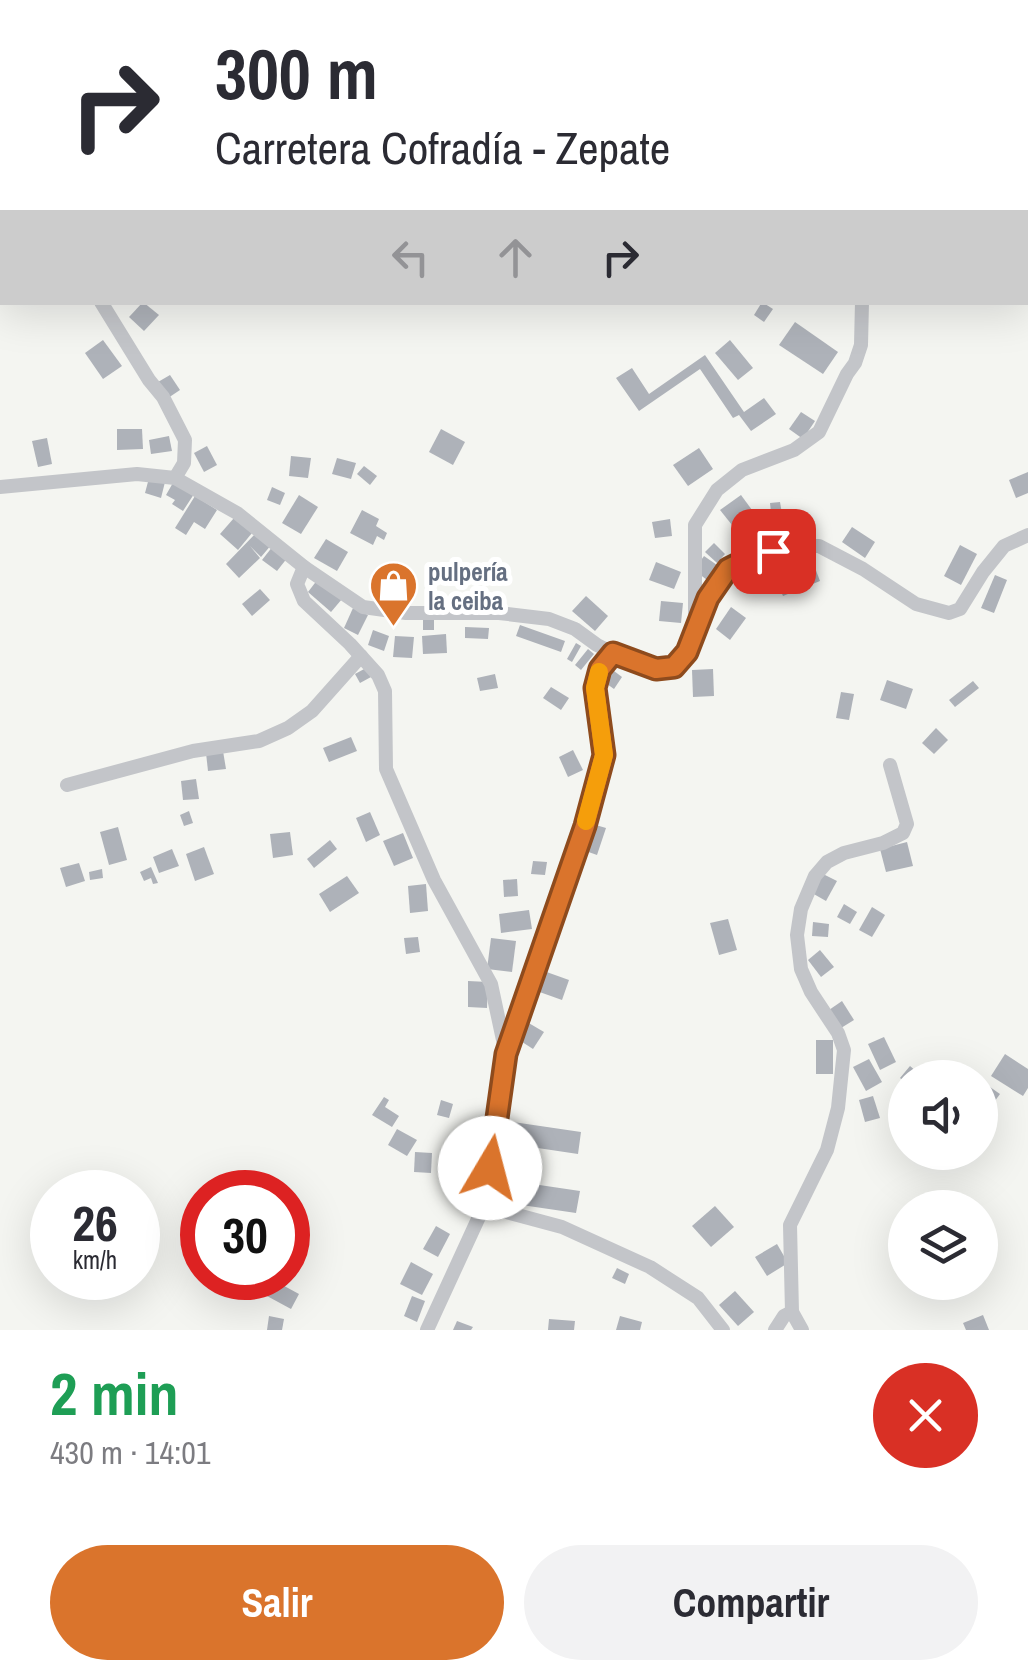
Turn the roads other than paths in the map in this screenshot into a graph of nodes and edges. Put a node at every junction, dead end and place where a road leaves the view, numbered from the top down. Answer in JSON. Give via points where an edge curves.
{"nodes":[{"id":1,"x":103,"y":305,"type":"edge"},
{"id":2,"x":862,"y":305,"type":"edge"},
{"id":3,"x":175,"y":478,"type":"junction"},
{"id":4,"x":0,"y":487,"type":"edge"},
{"id":5,"x":1028,"y":534,"type":"edge"},
{"id":6,"x":304,"y":567,"type":"junction"},
{"id":7,"x":695,"y":630,"type":"junction"},
{"id":8,"x":613,"y":653,"type":"junction"},
{"id":9,"x":361,"y":656,"type":"junction"},
{"id":10,"x":890,"y":765,"type":"dead end"},
{"id":11,"x":67,"y":785,"type":"dead end"},
{"id":12,"x":506,"y":1054,"type":"junction"},
{"id":13,"x":484,"y":1206,"type":"junction"},
{"id":14,"x":792,"y":1312,"type":"junction"},
{"id":15,"x":427,"y":1330,"type":"edge"},
{"id":16,"x":723,"y":1330,"type":"edge"},
{"id":17,"x":774,"y":1330,"type":"edge"},
{"id":18,"x":802,"y":1330,"type":"edge"}],
"edges":[{"from":1,"to":3,"type":"street","via":[[186,440]]},
{"from":2,"to":7,"type":"street","via":[[856,363],[819,432],[794,450],[742,470],[717,490],[695,525]]},
{"from":3,"to":4,"type":"street","via":[[137,474]]},
{"from":3,"to":6,"type":"street","via":[[238,512]]},
{"from":5,"to":7,"type":"street","via":[[1004,546],[960,609],[949,613],[916,604],[819,546],[754,556],[728,569]]},
{"from":6,"to":8,"type":"street","via":[[364,607],[549,619]]},
{"from":6,"to":9,"type":"street","via":[[298,584],[304,601]]},
{"from":7,"to":8,"type":"street","via":[[674,667],[656,669]]},
{"from":8,"to":12,"type":"street","via":[[596,676],[604,755]]},
{"from":9,"to":11,"type":"street","via":[[312,711],[259,741]]},
{"from":9,"to":12,"type":"street","via":[[385,692],[386,769],[434,880],[491,984]]},
{"from":10,"to":14,"type":"street","via":[[907,824],[903,832],[827,862],[801,909],[801,968],[844,1050],[828,1150],[790,1225]]},
{"from":12,"to":13,"type":"street"},
{"from":13,"to":15,"type":"street"},
{"from":13,"to":16,"type":"street","via":[[562,1227],[650,1266],[698,1298]]},
{"from":14,"to":17,"type":"street"},
{"from":14,"to":18,"type":"street"}]}
